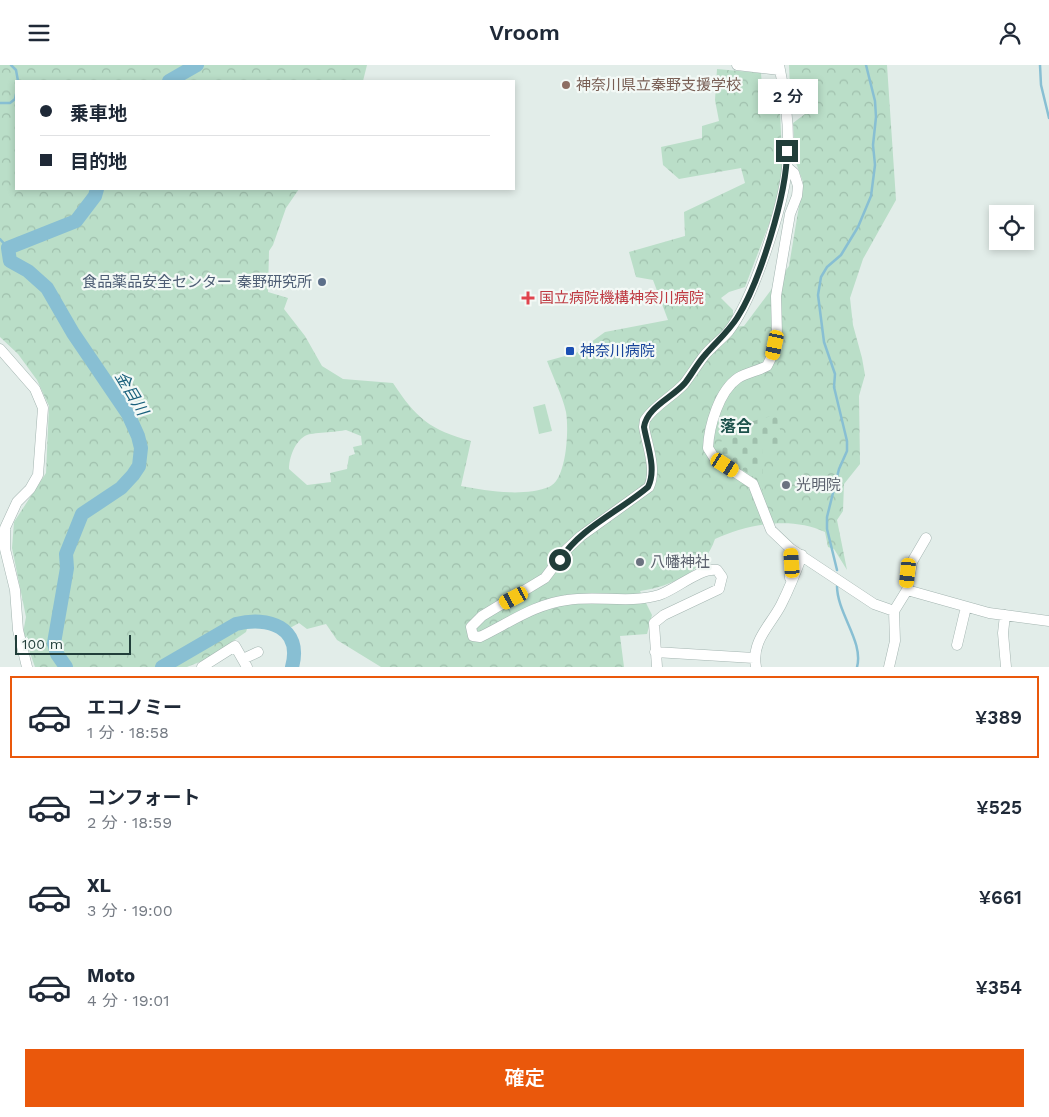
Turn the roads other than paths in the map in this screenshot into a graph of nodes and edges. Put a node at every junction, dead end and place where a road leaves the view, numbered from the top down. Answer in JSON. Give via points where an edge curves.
{"nodes":[{"id":1,"x":737,"y":65,"type":"edge"},
{"id":2,"x":780,"y":67,"type":"edge"},
{"id":3,"x":787,"y":167,"type":"junction"},
{"id":4,"x":0,"y":349,"type":"edge"},
{"id":5,"x":926,"y":538,"type":"dead end"},
{"id":6,"x":791,"y":549,"type":"junction"},
{"id":7,"x":802,"y":555,"type":"junction"},
{"id":8,"x":789,"y":584,"type":"junction"},
{"id":9,"x":907,"y":590,"type":"junction"},
{"id":10,"x":966,"y":607,"type":"junction"},
{"id":11,"x":894,"y":611,"type":"junction"},
{"id":12,"x":1005,"y":615,"type":"junction"},
{"id":13,"x":1049,"y":621,"type":"edge"},
{"id":14,"x":957,"y":645,"type":"dead end"},
{"id":15,"x":258,"y":652,"type":"dead end"},
{"id":16,"x":655,"y":652,"type":"junction"},
{"id":17,"x":755,"y":662,"type":"edge"},
{"id":18,"x":245,"y":663,"type":"edge"},
{"id":19,"x":27,"y":667,"type":"edge"},
{"id":20,"x":202,"y":667,"type":"edge"},
{"id":21,"x":657,"y":667,"type":"edge"},
{"id":22,"x":889,"y":667,"type":"edge"},
{"id":23,"x":1006,"y":667,"type":"edge"}],
"edges":[{"from":1,"to":2,"type":"street"},
{"from":2,"to":3,"type":"street"},
{"from":3,"to":6,"type":"street","via":[[794,173],[798,186],[776,296],[777,333],[772,356],[768,366],[738,378],[727,390],[713,419],[708,448],[715,459],[753,484],[771,530]]},
{"from":3,"to":16,"type":"street","via":[[768,241],[739,316],[684,384],[645,420],[652,467],[652,480],[648,487],[581,536],[545,578],[471,627],[473,636],[480,637],[548,604],[581,599],[657,596],[704,571],[717,570],[722,577],[719,589],[654,623]]},
{"from":4,"to":19,"type":"street","via":[[35,389],[43,408],[38,475],[17,502],[5,528],[5,549]]},
{"from":5,"to":9,"type":"street","via":[[912,562]]},
{"from":6,"to":7,"type":"street"},
{"from":6,"to":8,"type":"street"},
{"from":7,"to":8,"type":"street"},
{"from":7,"to":11,"type":"street","via":[[874,604]]},
{"from":8,"to":17,"type":"street","via":[[781,605],[761,634]]},
{"from":9,"to":10,"type":"street"},
{"from":9,"to":11,"type":"street"},
{"from":10,"to":12,"type":"street"},
{"from":10,"to":14,"type":"street"},
{"from":11,"to":22,"type":"street","via":[[895,641]]},
{"from":12,"to":13,"type":"street"},
{"from":12,"to":23,"type":"street"},
{"from":15,"to":18,"type":"street"},
{"from":16,"to":17,"type":"street"},
{"from":16,"to":21,"type":"street"},
{"from":18,"to":20,"type":"street","via":[[235,646]]}]}
